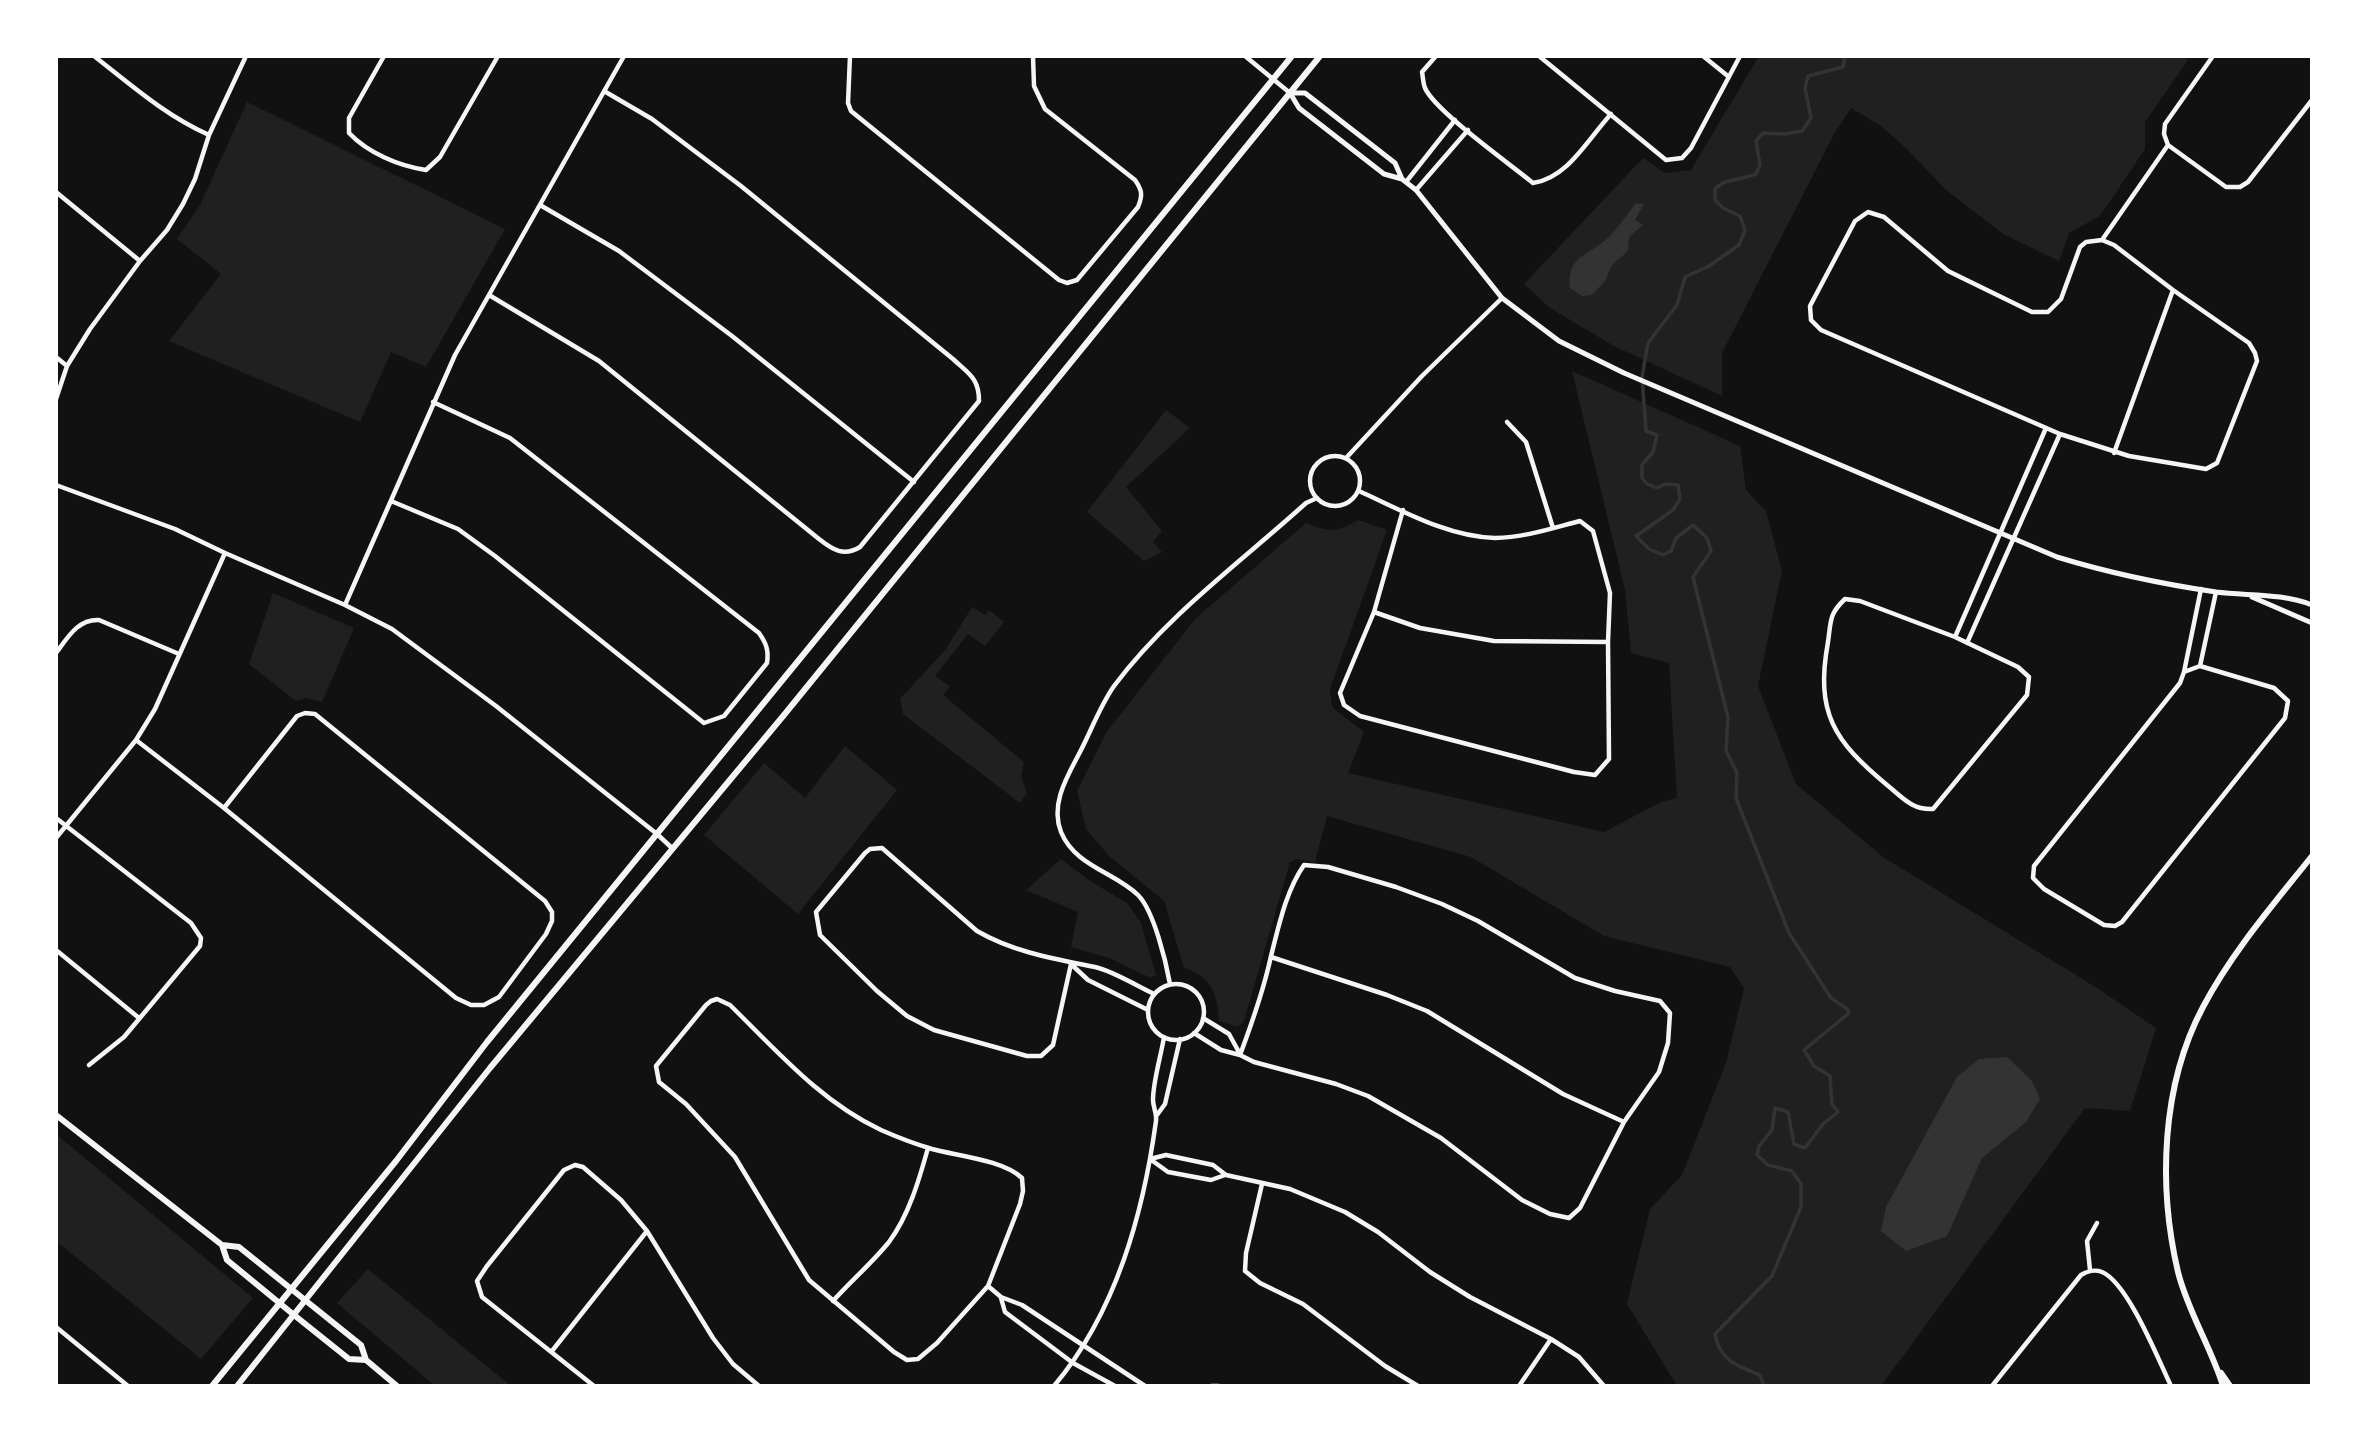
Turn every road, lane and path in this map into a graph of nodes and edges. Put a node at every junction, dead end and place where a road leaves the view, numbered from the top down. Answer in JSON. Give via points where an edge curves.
{"nodes":[{"id":1,"x":94,"y":56,"type":"edge"},
{"id":2,"x":246,"y":56,"type":"edge"},
{"id":3,"x":384,"y":56,"type":"edge"},
{"id":4,"x":498,"y":56,"type":"edge"},
{"id":5,"x":624,"y":56,"type":"edge"},
{"id":6,"x":850,"y":56,"type":"edge"},
{"id":7,"x":1033,"y":56,"type":"edge"},
{"id":8,"x":1245,"y":56,"type":"edge"},
{"id":9,"x":1292,"y":56,"type":"edge"},
{"id":10,"x":1320,"y":56,"type":"edge"},
{"id":11,"x":1436,"y":56,"type":"edge"},
{"id":12,"x":1539,"y":56,"type":"edge"},
{"id":13,"x":1703,"y":56,"type":"edge"},
{"id":14,"x":1740,"y":56,"type":"edge"},
{"id":15,"x":2213,"y":56,"type":"edge"},
{"id":16,"x":1729,"y":77,"type":"junction"},
{"id":17,"x":1273,"y":79,"type":"junction"},
{"id":18,"x":604,"y":91,"type":"junction"},
{"id":19,"x":1290,"y":93,"type":"junction"},
{"id":20,"x":2312,"y":100,"type":"edge"},
{"id":21,"x":1611,"y":114,"type":"junction"},
{"id":22,"x":1455,"y":120,"type":"junction"},
{"id":23,"x":1468,"y":130,"type":"junction"},
{"id":24,"x":209,"y":135,"type":"junction"},
{"id":25,"x":2168,"y":145,"type":"junction"},
{"id":26,"x":1404,"y":180,"type":"junction"},
{"id":27,"x":1416,"y":190,"type":"junction"},
{"id":28,"x":56,"y":192,"type":"edge"},
{"id":29,"x":540,"y":205,"type":"junction"},
{"id":30,"x":2102,"y":240,"type":"junction"},
{"id":31,"x":140,"y":261,"type":"junction"},
{"id":32,"x":2173,"y":290,"type":"junction"},
{"id":33,"x":489,"y":295,"type":"junction"},
{"id":34,"x":1502,"y":298,"type":"junction"},
{"id":35,"x":56,"y":357,"type":"edge"},
{"id":36,"x":67,"y":366,"type":"junction"},
{"id":37,"x":56,"y":399,"type":"edge"},
{"id":38,"x":433,"y":402,"type":"junction"},
{"id":39,"x":1507,"y":422,"type":"dead end"},
{"id":40,"x":2046,"y":428,"type":"junction"},
{"id":41,"x":2060,"y":434,"type":"junction"},
{"id":42,"x":2114,"y":453,"type":"junction"},
{"id":43,"x":1347,"y":457,"type":"junction"},
{"id":44,"x":914,"y":482,"type":"junction"},
{"id":45,"x":56,"y":485,"type":"edge"},
{"id":46,"x":1359,"y":491,"type":"junction"},
{"id":47,"x":1317,"y":498,"type":"junction"},
{"id":48,"x":391,"y":501,"type":"junction"},
{"id":49,"x":1403,"y":510,"type":"junction"},
{"id":50,"x":1553,"y":528,"type":"junction"},
{"id":51,"x":2000,"y":534,"type":"junction"},
{"id":52,"x":2012,"y":540,"type":"junction"},
{"id":53,"x":225,"y":553,"type":"junction"},
{"id":54,"x":2201,"y":589,"type":"junction"},
{"id":55,"x":2216,"y":592,"type":"junction"},
{"id":56,"x":2246,"y":594,"type":"junction"},
{"id":57,"x":345,"y":605,"type":"junction"},
{"id":58,"x":2312,"y":605,"type":"edge"},
{"id":59,"x":1374,"y":612,"type":"junction"},
{"id":60,"x":2312,"y":623,"type":"edge"},
{"id":61,"x":1955,"y":637,"type":"junction"},
{"id":62,"x":1608,"y":642,"type":"junction"},
{"id":63,"x":1967,"y":643,"type":"junction"},
{"id":64,"x":56,"y":653,"type":"edge"},
{"id":65,"x":179,"y":654,"type":"junction"},
{"id":66,"x":2200,"y":666,"type":"junction"},
{"id":67,"x":2185,"y":673,"type":"junction"},
{"id":68,"x":136,"y":740,"type":"junction"},
{"id":69,"x":223,"y":808,"type":"junction"},
{"id":70,"x":56,"y":818,"type":"edge"},
{"id":71,"x":65,"y":827,"type":"junction"},
{"id":72,"x":657,"y":834,"type":"junction"},
{"id":73,"x":56,"y":838,"type":"edge"},
{"id":74,"x":673,"y":849,"type":"junction"},
{"id":75,"x":2312,"y":856,"type":"edge"},
{"id":76,"x":56,"y":950,"type":"edge"},
{"id":77,"x":1271,"y":957,"type":"junction"},
{"id":78,"x":1072,"y":964,"type":"junction"},
{"id":79,"x":1170,"y":984,"type":"junction"},
{"id":80,"x":1154,"y":994,"type":"junction"},
{"id":81,"x":1148,"y":1010,"type":"junction"},
{"id":82,"x":139,"y":1018,"type":"junction"},
{"id":83,"x":1203,"y":1018,"type":"junction"},
{"id":84,"x":1194,"y":1033,"type":"junction"},
{"id":85,"x":1164,"y":1037,"type":"junction"},
{"id":86,"x":1180,"y":1039,"type":"junction"},
{"id":87,"x":1240,"y":1055,"type":"junction"},
{"id":88,"x":89,"y":1065,"type":"dead end"},
{"id":89,"x":56,"y":1115,"type":"edge"},
{"id":90,"x":1157,"y":1116,"type":"junction"},
{"id":91,"x":1623,"y":1122,"type":"junction"},
{"id":92,"x":928,"y":1148,"type":"junction"},
{"id":93,"x":1150,"y":1158,"type":"junction"},
{"id":94,"x":1226,"y":1175,"type":"junction"},
{"id":95,"x":1262,"y":1184,"type":"junction"},
{"id":96,"x":2097,"y":1223,"type":"dead end"},
{"id":97,"x":647,"y":1231,"type":"junction"},
{"id":98,"x":222,"y":1245,"type":"junction"},
{"id":99,"x":2090,"y":1270,"type":"junction"},
{"id":100,"x":988,"y":1286,"type":"junction"},
{"id":101,"x":291,"y":1289,"type":"junction"},
{"id":102,"x":1001,"y":1297,"type":"junction"},
{"id":103,"x":306,"y":1300,"type":"junction"},
{"id":104,"x":833,"y":1301,"type":"junction"},
{"id":105,"x":279,"y":1303,"type":"junction"},
{"id":106,"x":294,"y":1315,"type":"junction"},
{"id":107,"x":56,"y":1327,"type":"edge"},
{"id":108,"x":1551,"y":1339,"type":"junction"},
{"id":109,"x":1082,"y":1346,"type":"junction"},
{"id":110,"x":552,"y":1351,"type":"junction"},
{"id":111,"x":366,"y":1360,"type":"junction"},
{"id":112,"x":1073,"y":1363,"type":"junction"},
{"id":113,"x":2216,"y":1365,"type":"junction"},
{"id":114,"x":128,"y":1386,"type":"edge"},
{"id":115,"x":212,"y":1386,"type":"edge"},
{"id":116,"x":237,"y":1386,"type":"edge"},
{"id":117,"x":397,"y":1386,"type":"edge"},
{"id":118,"x":594,"y":1386,"type":"edge"},
{"id":119,"x":760,"y":1386,"type":"edge"},
{"id":120,"x":1054,"y":1386,"type":"edge"},
{"id":121,"x":1115,"y":1386,"type":"edge"},
{"id":122,"x":1144,"y":1386,"type":"edge"},
{"id":123,"x":1211,"y":1386,"type":"edge"},
{"id":124,"x":1219,"y":1386,"type":"edge"},
{"id":125,"x":1418,"y":1386,"type":"edge"},
{"id":126,"x":1519,"y":1386,"type":"edge"},
{"id":127,"x":1604,"y":1386,"type":"edge"},
{"id":128,"x":1992,"y":1386,"type":"edge"},
{"id":129,"x":2171,"y":1386,"type":"edge"},
{"id":130,"x":2223,"y":1386,"type":"edge"},
{"id":131,"x":2230,"y":1386,"type":"edge"}],
"edges":[{"from":1,"to":24,"type":"street","via":[[167,113]]},
{"from":2,"to":24,"type":"street"},
{"from":3,"to":4,"type":"street","via":[[349,118],[349,132],[362,146],[410,168],[426,170],[440,157]]},
{"from":5,"to":18,"type":"street"},
{"from":6,"to":7,"type":"street","via":[[851,111],[1067,283],[1077,280],[1138,207],[1141,190],[1135,180],[1045,108],[1034,86]]},
{"from":8,"to":17,"type":"street"},
{"from":9,"to":17,"type":"main road"},
{"from":10,"to":19,"type":"main road"},
{"from":11,"to":22,"type":"street","via":[[1422,72],[1424,87]]},
{"from":12,"to":21,"type":"street"},
{"from":13,"to":16,"type":"street"},
{"from":14,"to":16,"type":"street"},
{"from":15,"to":25,"type":"street","via":[[2165,124]]},
{"from":16,"to":21,"type":"street","via":[[1682,158],[1666,160]]},
{"from":17,"to":19,"type":"street"},
{"from":17,"to":72,"type":"main road"},
{"from":18,"to":29,"type":"street"},
{"from":18,"to":44,"type":"street","via":[[652,119],[741,186],[974,378],[979,401]]},
{"from":19,"to":26,"type":"street","via":[[1299,108],[1384,174]]},
{"from":19,"to":26,"type":"street","via":[[1305,93],[1395,163]]},
{"from":19,"to":74,"type":"main road"},
{"from":20,"to":25,"type":"street","via":[[2248,182],[2239,187],[2226,187]]},
{"from":21,"to":23,"type":"street","via":[[1562,172],[1533,183]]},
{"from":22,"to":23,"type":"street"},
{"from":22,"to":26,"type":"street"},
{"from":23,"to":27,"type":"street"},
{"from":24,"to":31,"type":"street","via":[[183,204]]},
{"from":25,"to":30,"type":"street"},
{"from":26,"to":27,"type":"street"},
{"from":27,"to":34,"type":"street"},
{"from":28,"to":31,"type":"street"},
{"from":29,"to":33,"type":"street"},
{"from":29,"to":44,"type":"street","via":[[619,251]]},
{"from":30,"to":32,"type":"street"},
{"from":30,"to":40,"type":"street","via":[[2080,247],[2061,299],[2048,312],[2032,312],[1948,271],[1884,218],[1868,212],[1855,220],[1810,306],[1811,320],[1821,330]]},
{"from":31,"to":36,"type":"street"},
{"from":32,"to":42,"type":"street"},
{"from":32,"to":42,"type":"street","via":[[2249,343],[2257,361],[2217,463],[2206,469]]},
{"from":33,"to":38,"type":"street"},
{"from":33,"to":44,"type":"street","via":[[599,361],[833,550],[851,553],[860,547]]},
{"from":34,"to":43,"type":"street"},
{"from":34,"to":51,"type":"street","via":[[1559,341],[1624,373]]},
{"from":35,"to":36,"type":"street"},
{"from":36,"to":37,"type":"street"},
{"from":38,"to":48,"type":"street"},
{"from":38,"to":48,"type":"street","via":[[510,438],[738,616],[766,643],[767,663],[724,716],[704,723],[458,529]]},
{"from":39,"to":50,"type":"street","via":[[1526,442]]},
{"from":40,"to":41,"type":"street"},
{"from":40,"to":51,"type":"street"},
{"from":41,"to":42,"type":"street"},
{"from":41,"to":52,"type":"street"},
{"from":43,"to":46,"type":"street","via":[[1357,468]]},
{"from":43,"to":47,"type":"street","via":[[1330,456],[1313,466],[1310,484]]},
{"from":45,"to":53,"type":"street","via":[[175,529]]},
{"from":46,"to":47,"type":"street","via":[[1338,506]]},
{"from":46,"to":49,"type":"street"},
{"from":47,"to":79,"type":"street","via":[[1157,637],[1113,688],[1062,786],[1057,804],[1061,831],[1081,858],[1139,895],[1148,909]]},
{"from":48,"to":57,"type":"street"},
{"from":49,"to":50,"type":"street","via":[[1462,533],[1495,537]]},
{"from":49,"to":59,"type":"street"},
{"from":50,"to":62,"type":"street","via":[[1580,521],[1592,531],[1611,593]]},
{"from":51,"to":52,"type":"street"},
{"from":51,"to":61,"type":"street"},
{"from":52,"to":54,"type":"street","via":[[2109,573]]},
{"from":52,"to":63,"type":"street"},
{"from":53,"to":57,"type":"street"},
{"from":53,"to":65,"type":"street"},
{"from":54,"to":55,"type":"street"},
{"from":54,"to":67,"type":"street"},
{"from":55,"to":56,"type":"street"},
{"from":55,"to":66,"type":"street"},
{"from":56,"to":58,"type":"street","via":[[2296,598]]},
{"from":56,"to":60,"type":"street"},
{"from":57,"to":72,"type":"street","via":[[415,644]]},
{"from":59,"to":62,"type":"street","via":[[1420,628],[1494,641]]},
{"from":59,"to":62,"type":"street","via":[[1340,693],[1343,705],[1360,716],[1595,775],[1609,760]]},
{"from":61,"to":63,"type":"street"},
{"from":61,"to":63,"type":"street","via":[[1860,601],[1845,599],[1834,609],[1822,692],[1831,722],[1862,764],[1921,810],[1933,809],[2027,695],[2029,677],[2018,667]]},
{"from":64,"to":65,"type":"street","via":[[82,622],[99,620]]},
{"from":65,"to":68,"type":"street","via":[[170,680]]},
{"from":66,"to":67,"type":"street"},
{"from":66,"to":67,"type":"street","via":[[2274,688],[2288,701],[2285,718],[2122,922],[2104,925],[2044,889],[2034,878],[2034,866]]},
{"from":68,"to":69,"type":"street"},
{"from":68,"to":71,"type":"street"},
{"from":69,"to":69,"type":"street","via":[[456,998],[471,1005],[484,1005],[499,997],[552,921],[545,901],[314,714],[297,716]]},
{"from":70,"to":71,"type":"street"},
{"from":71,"to":73,"type":"street"},
{"from":71,"to":82,"type":"street","via":[[191,923],[201,938],[200,946]]},
{"from":72,"to":74,"type":"street"},
{"from":72,"to":101,"type":"main road"},
{"from":74,"to":103,"type":"main road","via":[[490,1068]]},
{"from":75,"to":113,"type":"main road","via":[[2245,940],[2201,1009],[2182,1062],[2168,1124],[2168,1220],[2179,1275]]},
{"from":76,"to":82,"type":"street"},
{"from":77,"to":87,"type":"street"},
{"from":77,"to":91,"type":"street","via":[[1427,1011],[1563,1094]]},
{"from":77,"to":91,"type":"street","via":[[1294,879],[1304,865],[1328,867],[1442,904],[1575,978],[1660,1001],[1670,1013],[1668,1043],[1659,1072]]},
{"from":78,"to":78,"type":"street","via":[[995,941],[977,931],[882,848],[865,853],[816,912],[820,934],[907,1016],[934,1030],[1027,1056],[1041,1056],[1054,1045]]},
{"from":78,"to":80,"type":"street","via":[[1097,967]]},
{"from":78,"to":81,"type":"street","via":[[1088,980]]},
{"from":79,"to":80,"type":"street"},
{"from":79,"to":83,"type":"street","via":[[1196,992]]},
{"from":80,"to":81,"type":"street"},
{"from":81,"to":85,"type":"street","via":[[1152,1026]]},
{"from":82,"to":88,"type":"street","via":[[114,1047]]},
{"from":83,"to":84,"type":"street"},
{"from":83,"to":87,"type":"street","via":[[1229,1034]]},
{"from":84,"to":86,"type":"street"},
{"from":84,"to":87,"type":"street","via":[[1221,1051]]},
{"from":85,"to":86,"type":"street"},
{"from":85,"to":90,"type":"street","via":[[1153,1100]]},
{"from":86,"to":90,"type":"street","via":[[1165,1104]]},
{"from":87,"to":91,"type":"street","via":[[1368,1096],[1441,1139],[1522,1200],[1569,1218],[1580,1208]]},
{"from":89,"to":98,"type":"main road"},
{"from":90,"to":93,"type":"street"},
{"from":92,"to":100,"type":"street","via":[[1008,1168],[1022,1178],[1020,1204]]},
{"from":92,"to":104,"type":"street","via":[[911,1200],[888,1243]]},
{"from":92,"to":104,"type":"street","via":[[847,1113],[723,1001],[710,1000],[656,1066],[659,1082],[687,1104],[735,1157],[809,1280]]},
{"from":93,"to":94,"type":"street","via":[[1176,1156],[1213,1165]]},
{"from":93,"to":94,"type":"street","via":[[1168,1172],[1211,1180]]},
{"from":93,"to":109,"type":"street","via":[[1124,1263]]},
{"from":94,"to":95,"type":"street"},
{"from":95,"to":108,"type":"street","via":[[1290,1189],[1345,1212],[1460,1291]]},
{"from":95,"to":125,"type":"street","via":[[1245,1271],[1303,1304]]},
{"from":96,"to":99,"type":"street","via":[[2087,1241]]},
{"from":97,"to":110,"type":"street"},
{"from":97,"to":110,"type":"street","via":[[621,1200],[575,1165],[564,1170],[486,1266],[477,1281],[482,1297]]},
{"from":97,"to":119,"type":"street","via":[[713,1338],[733,1364]]},
{"from":98,"to":101,"type":"main road","via":[[239,1247]]},
{"from":98,"to":105,"type":"main road","via":[[227,1260]]},
{"from":99,"to":128,"type":"street","via":[[2081,1275]]},
{"from":99,"to":129,"type":"street","via":[[2103,1272],[2128,1298]]},
{"from":100,"to":102,"type":"street"},
{"from":100,"to":104,"type":"street","via":[[918,1359],[907,1360],[894,1352]]},
{"from":101,"to":103,"type":"main road"},
{"from":101,"to":105,"type":"main road"},
{"from":102,"to":109,"type":"street","via":[[1022,1304]]},
{"from":102,"to":112,"type":"street","via":[[1005,1312]]},
{"from":103,"to":106,"type":"main road"},
{"from":103,"to":111,"type":"main road","via":[[361,1345]]},
{"from":105,"to":106,"type":"main road"},
{"from":105,"to":115,"type":"main road"},
{"from":106,"to":111,"type":"main road","via":[[349,1359]]},
{"from":106,"to":116,"type":"main road"},
{"from":107,"to":114,"type":"street"},
{"from":108,"to":126,"type":"street"},
{"from":108,"to":127,"type":"street","via":[[1578,1357]]},
{"from":109,"to":112,"type":"street"},
{"from":109,"to":122,"type":"street"},
{"from":110,"to":118,"type":"street"},
{"from":111,"to":117,"type":"main road"},
{"from":112,"to":120,"type":"street"},
{"from":112,"to":121,"type":"street"},
{"from":113,"to":130,"type":"main road"},
{"from":113,"to":131,"type":"main road"},
{"from":123,"to":124,"type":"street"}]}
